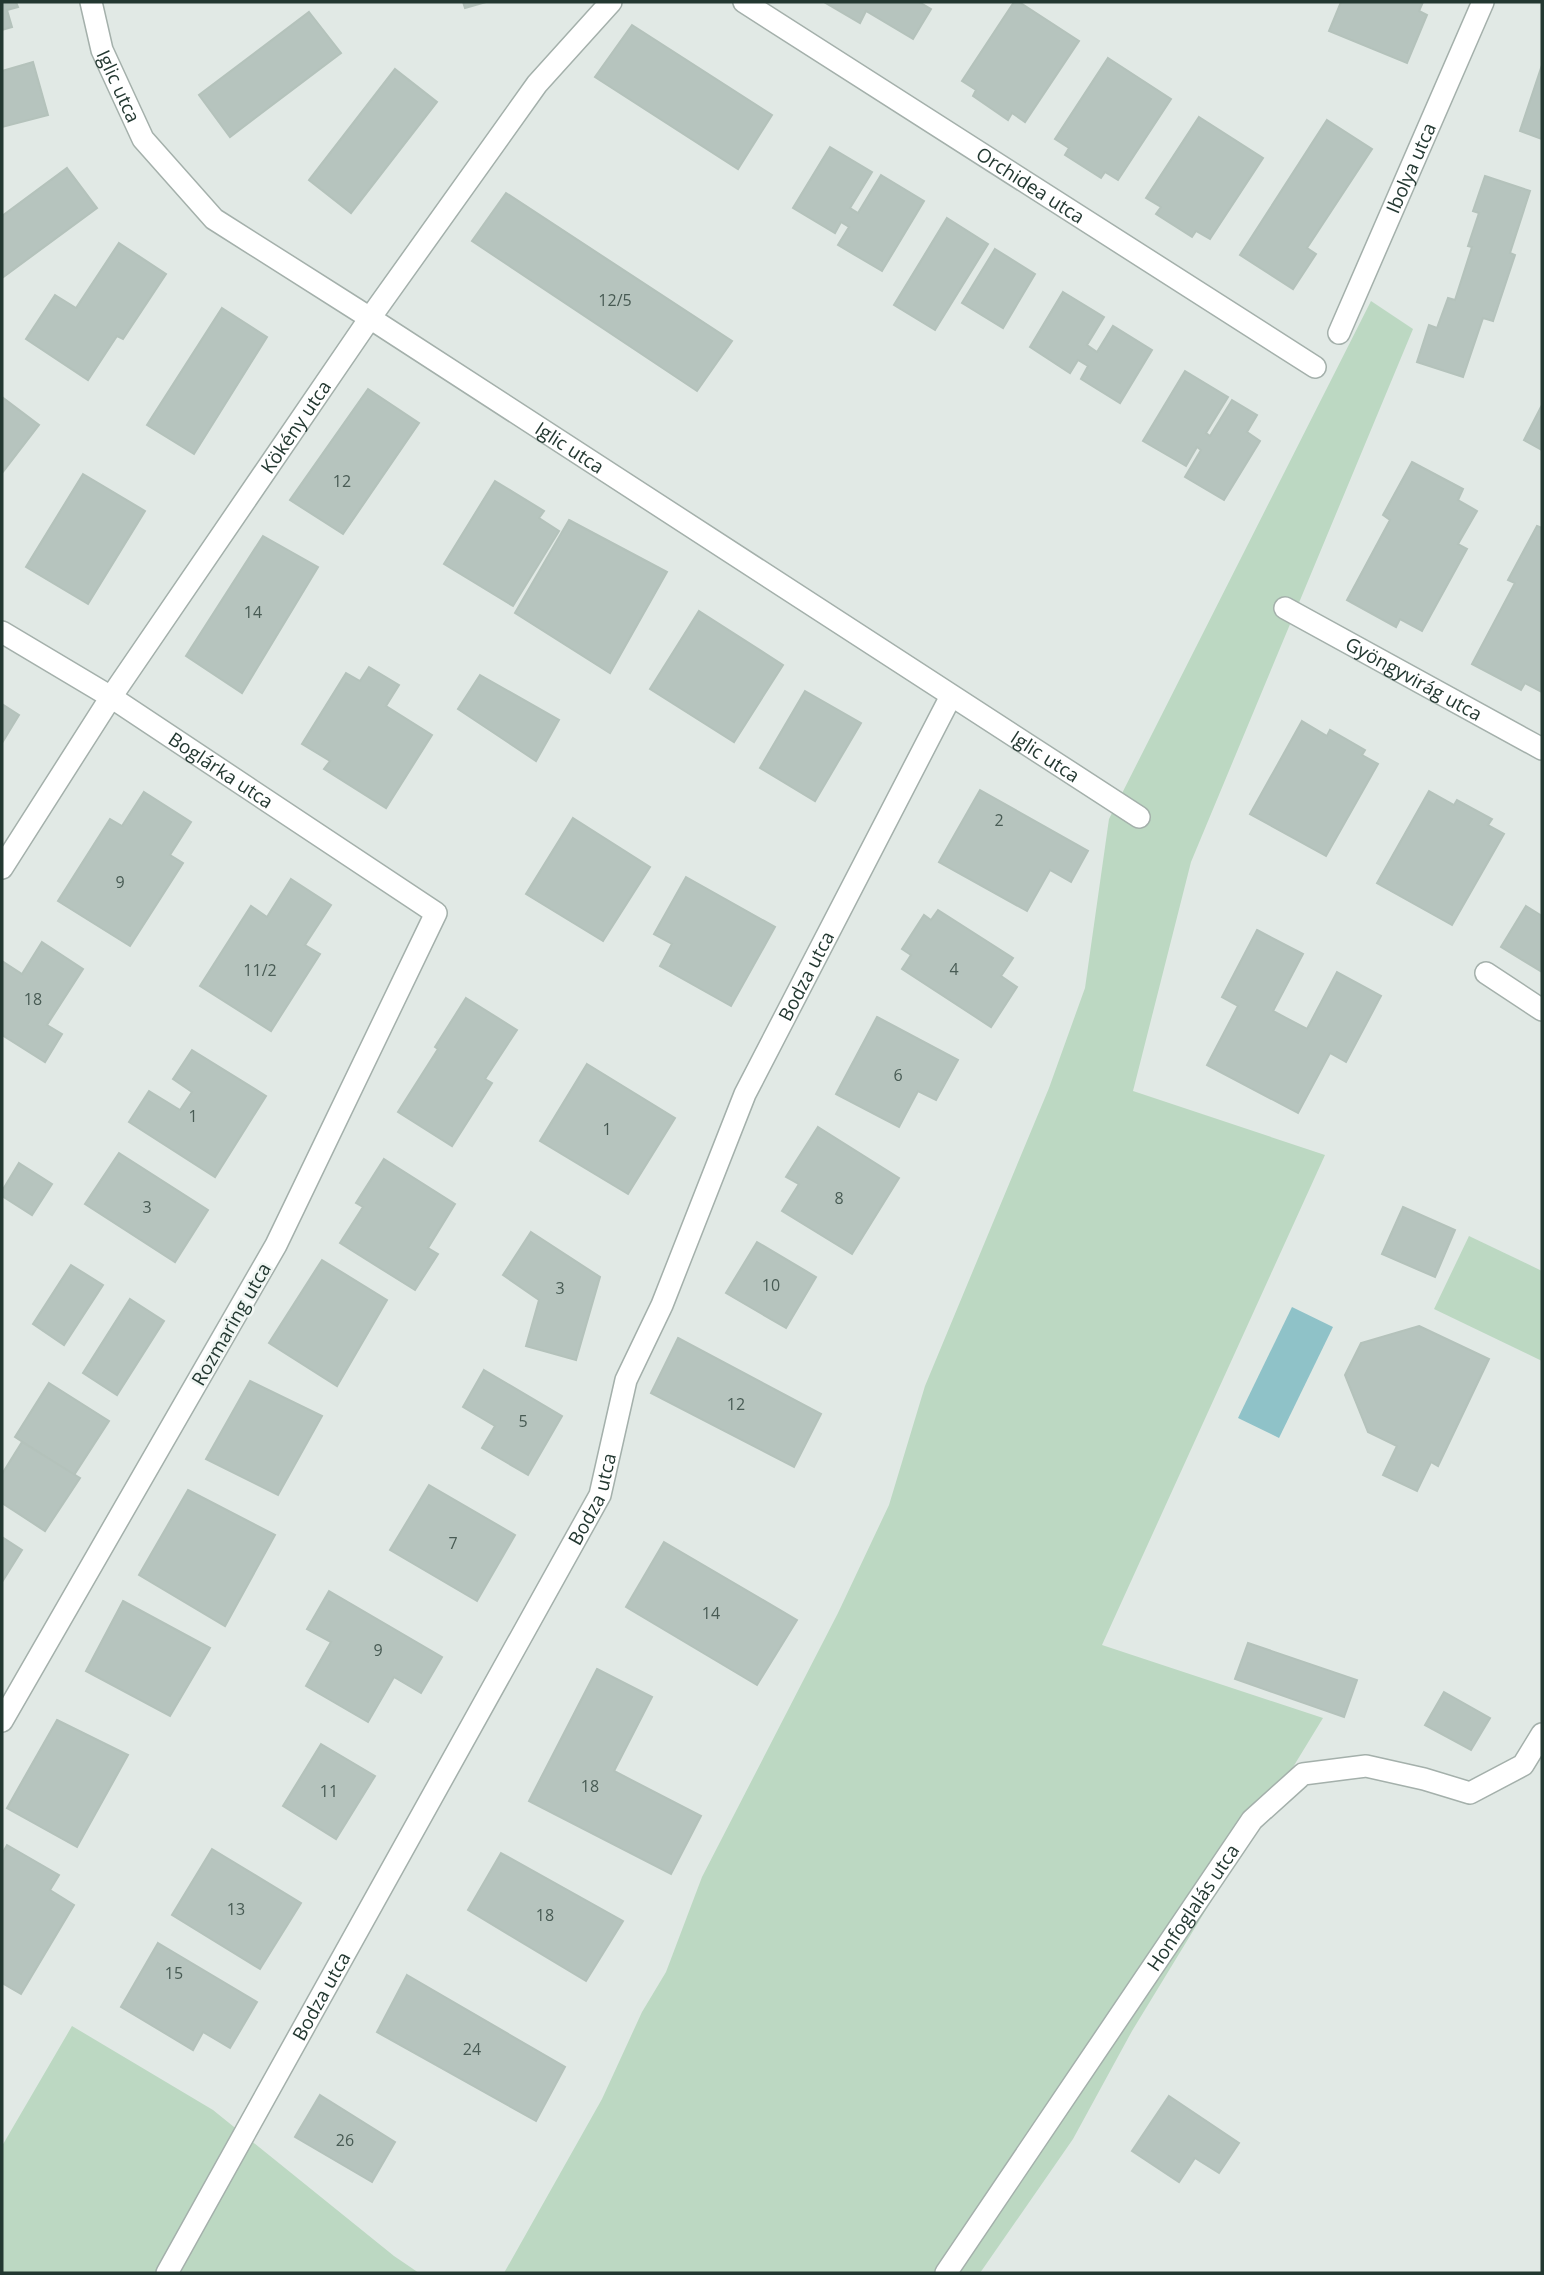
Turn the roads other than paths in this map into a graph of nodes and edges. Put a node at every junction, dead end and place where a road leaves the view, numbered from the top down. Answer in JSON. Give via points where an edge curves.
{"nodes":[{"id":1,"x":91,"y":2,"type":"edge"},
{"id":2,"x":611,"y":2,"type":"edge"},
{"id":3,"x":744,"y":2,"type":"edge"},
{"id":4,"x":1483,"y":2,"type":"edge"},
{"id":5,"x":370,"y":317,"type":"junction"},
{"id":6,"x":1339,"y":332,"type":"dead end"},
{"id":7,"x":1315,"y":368,"type":"dead end"},
{"id":8,"x":1284,"y":608,"type":"dead end"},
{"id":9,"x":2,"y":632,"type":"edge"},
{"id":10,"x":951,"y":696,"type":"junction"},
{"id":11,"x":111,"y":697,"type":"junction"},
{"id":12,"x":1542,"y":749,"type":"edge"},
{"id":13,"x":1139,"y":817,"type":"dead end"},
{"id":14,"x":2,"y":867,"type":"edge"},
{"id":15,"x":436,"y":913,"type":"joint"},
{"id":16,"x":1486,"y":973,"type":"dead end"},
{"id":17,"x":1542,"y":1010,"type":"edge"},
{"id":18,"x":2,"y":1721,"type":"edge"},
{"id":19,"x":1542,"y":1734,"type":"edge"},
{"id":20,"x":167,"y":2273,"type":"edge"},
{"id":21,"x":946,"y":2273,"type":"edge"}],
"edges":[{"from":1,"to":5,"type":"street","name":"Iglic utca","via":[[102,50],[143,139],[214,219]]},
{"from":2,"to":5,"type":"street","name":"Kökény utca","via":[[537,84]]},
{"from":3,"to":7,"type":"street","name":"Orchidea utca"},
{"from":4,"to":6,"type":"street","name":"Ibolya utca"},
{"from":5,"to":10,"type":"street","name":"Iglic utca"},
{"from":5,"to":11,"type":"street","name":"Kökény utca"},
{"from":8,"to":12,"type":"street","name":"Gyöngyvirág utca"},
{"from":9,"to":11,"type":"street","name":"Boglárka utca"},
{"from":10,"to":13,"type":"street","name":"Iglic utca"},
{"from":10,"to":20,"type":"street","name":"Bodza utca","via":[[745,1094],[662,1306],[626,1380],[600,1495]]},
{"from":11,"to":14,"type":"street","name":"Kökény utca"},
{"from":11,"to":15,"type":"street","name":"Boglárka utca"},
{"from":15,"to":18,"type":"street","name":"Rozmaring utca","via":[[276,1245]]},
{"from":16,"to":17,"type":"street"},
{"from":19,"to":21,"type":"street","name":"Honfoglalás utca","via":[[1523,1765],[1470,1793],[1366,1766],[1303,1774],[1252,1820]]}]}
